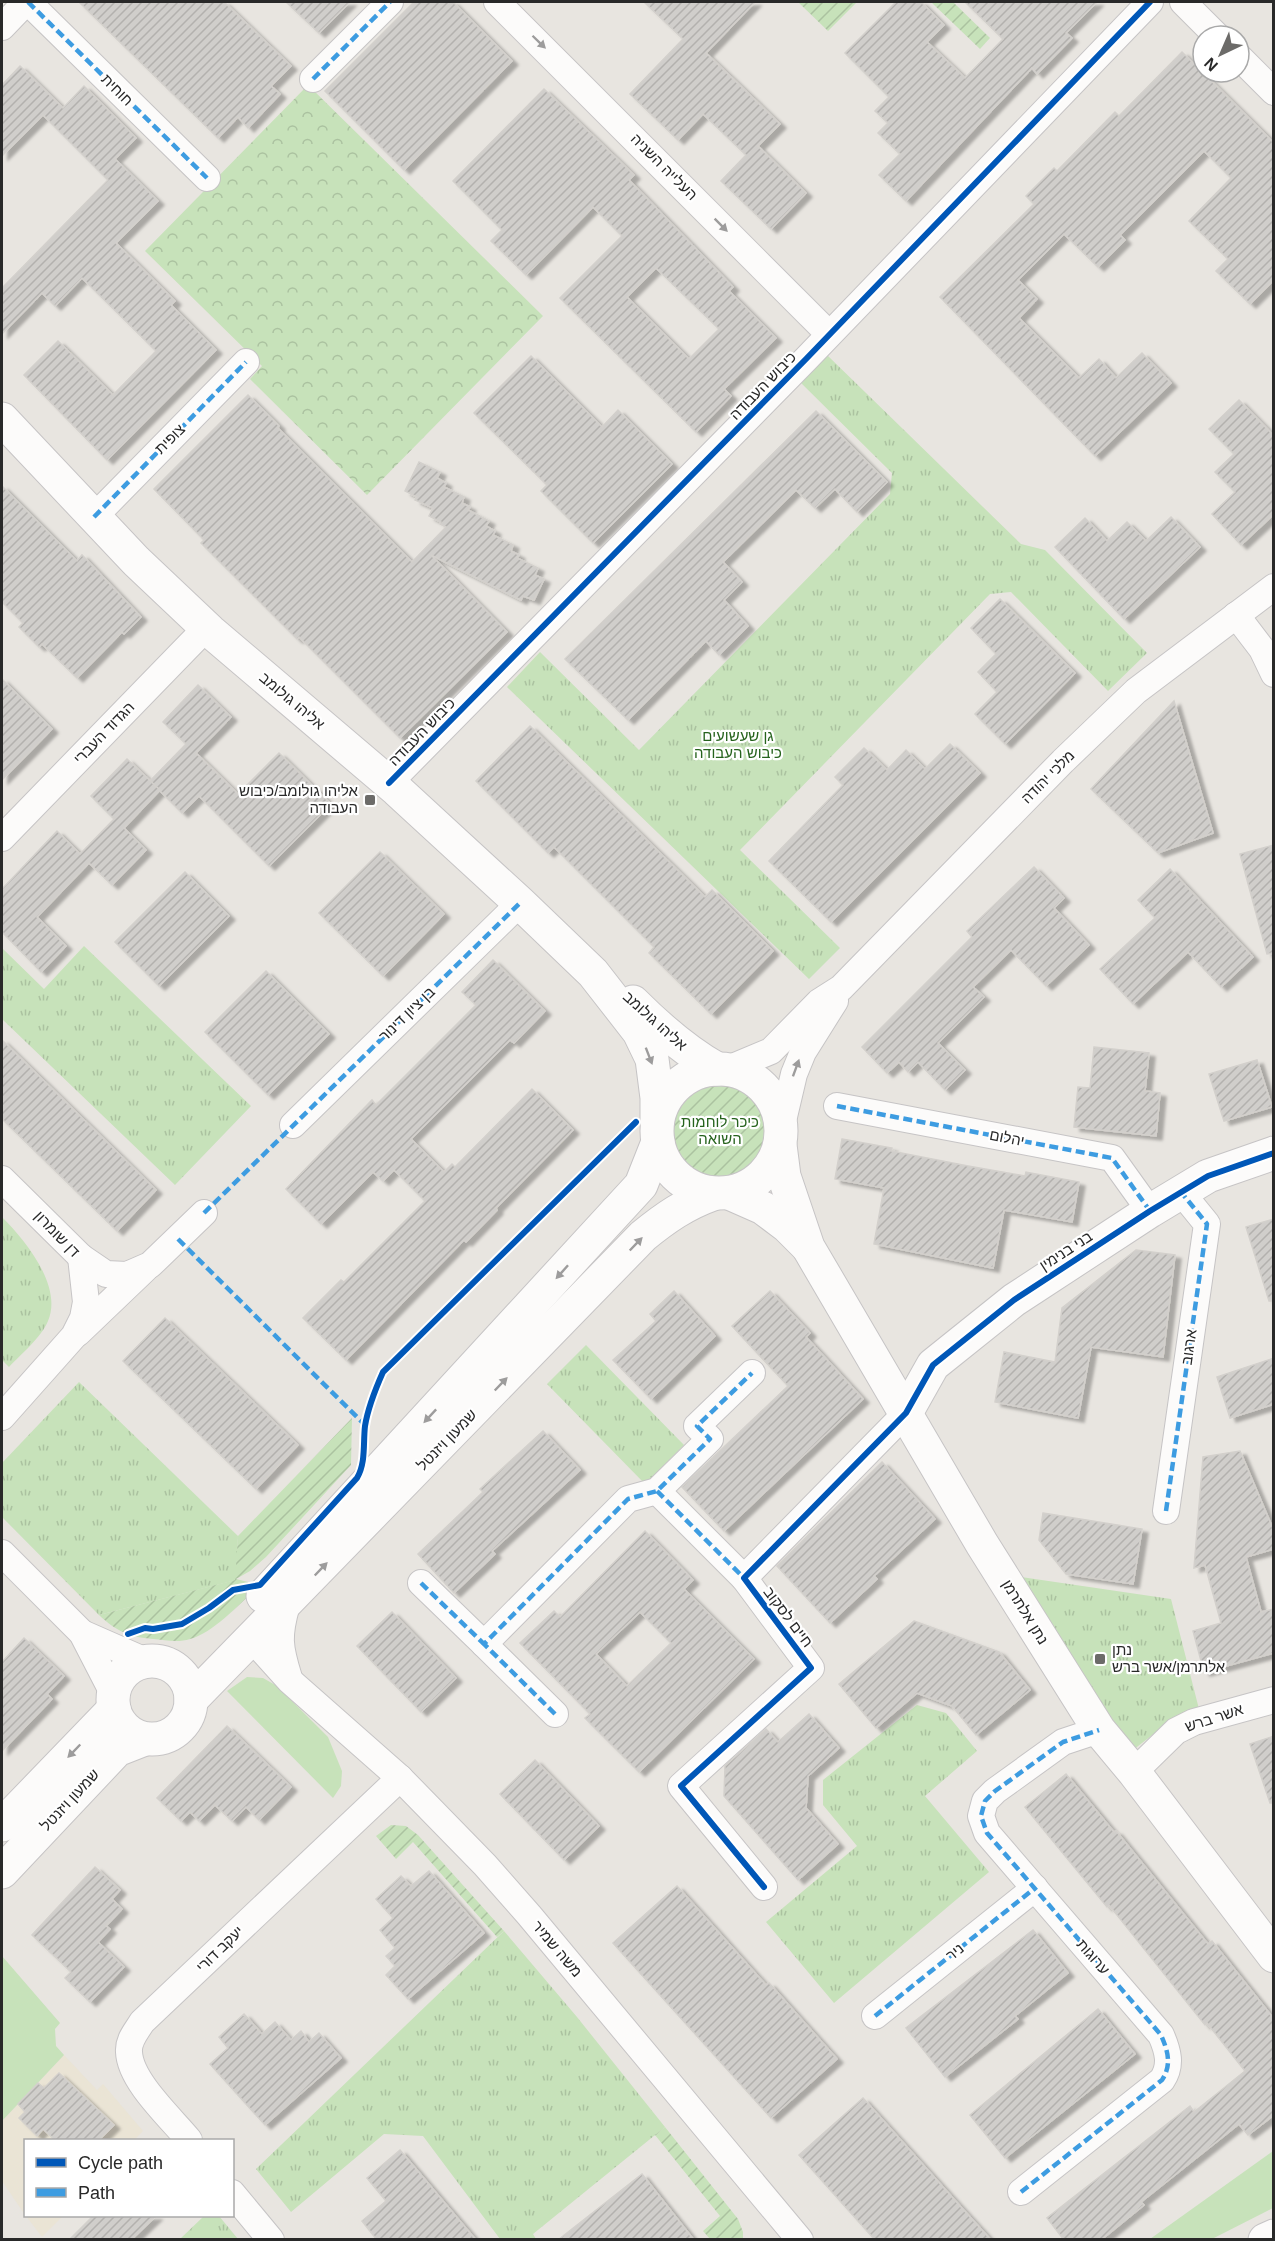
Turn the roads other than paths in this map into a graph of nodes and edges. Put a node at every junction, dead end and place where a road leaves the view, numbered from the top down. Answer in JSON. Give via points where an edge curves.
{"nodes":[{"id":1,"x":27,"y":2,"type":"edge"},
{"id":2,"x":390,"y":2,"type":"edge"},
{"id":3,"x":497,"y":2,"type":"edge"},
{"id":4,"x":1150,"y":2,"type":"edge"},
{"id":5,"x":1183,"y":2,"type":"edge"},
{"id":6,"x":1205,"y":24,"type":"edge"},
{"id":7,"x":2,"y":27,"type":"edge"},
{"id":8,"x":1251,"y":69,"type":"edge"},
{"id":9,"x":313,"y":79,"type":"dead end"},
{"id":10,"x":1274,"y":92,"type":"edge"},
{"id":11,"x":207,"y":178,"type":"dead end"},
{"id":12,"x":829,"y":334,"type":"junction"},
{"id":13,"x":246,"y":362,"type":"dead end"},
{"id":14,"x":2,"y":419,"type":"edge"},
{"id":15,"x":94,"y":517,"type":"junction"},
{"id":16,"x":1274,"y":586,"type":"edge"},
{"id":17,"x":1236,"y":615,"type":"junction"},
{"id":18,"x":206,"y":628,"type":"junction"},
{"id":19,"x":1274,"y":674,"type":"edge"},
{"id":20,"x":389,"y":783,"type":"junction"},
{"id":21,"x":2,"y":837,"type":"edge"},
{"id":22,"x":520,"y":903,"type":"junction"},
{"id":23,"x":593,"y":973,"type":"junction"},
{"id":24,"x":841,"y":988,"type":"junction"},
{"id":25,"x":722,"y":1069,"type":"junction"},
{"id":26,"x":837,"y":1106,"type":"dead end"},
{"id":27,"x":293,"y":1125,"type":"dead end"},
{"id":28,"x":657,"y":1132,"type":"junction"},
{"id":29,"x":781,"y":1135,"type":"junction"},
{"id":30,"x":1274,"y":1153,"type":"edge"},
{"id":31,"x":2,"y":1179,"type":"edge"},
{"id":32,"x":1181,"y":1192,"type":"junction"},
{"id":33,"x":721,"y":1193,"type":"junction"},
{"id":34,"x":1150,"y":1210,"type":"junction"},
{"id":35,"x":204,"y":1213,"type":"dead end"},
{"id":36,"x":808,"y":1247,"type":"junction"},
{"id":37,"x":81,"y":1257,"type":"junction"},
{"id":38,"x":150,"y":1264,"type":"junction"},
{"id":39,"x":75,"y":1336,"type":"junction"},
{"id":40,"x":752,"y":1373,"type":"dead end"},
{"id":41,"x":906,"y":1413,"type":"junction"},
{"id":42,"x":2,"y":1417,"type":"edge"},
{"id":43,"x":657,"y":1491,"type":"junction"},
{"id":44,"x":1166,"y":1511,"type":"dead end"},
{"id":45,"x":2,"y":1553,"type":"edge"},
{"id":46,"x":744,"y":1578,"type":"junction"},
{"id":47,"x":421,"y":1583,"type":"dead end"},
{"id":48,"x":287,"y":1604,"type":"junction"},
{"id":49,"x":82,"y":1633,"type":"junction"},
{"id":50,"x":252,"y":1639,"type":"junction"},
{"id":51,"x":484,"y":1644,"type":"junction"},
{"id":52,"x":148,"y":1662,"type":"junction"},
{"id":53,"x":290,"y":1681,"type":"junction"},
{"id":54,"x":188,"y":1689,"type":"junction"},
{"id":55,"x":1274,"y":1700,"type":"edge"},
{"id":56,"x":114,"y":1702,"type":"junction"},
{"id":57,"x":555,"y":1714,"type":"dead end"},
{"id":58,"x":1099,"y":1730,"type":"junction"},
{"id":59,"x":145,"y":1739,"type":"junction"},
{"id":60,"x":1134,"y":1772,"type":"junction"},
{"id":61,"x":400,"y":1778,"type":"junction"},
{"id":62,"x":2,"y":1825,"type":"edge"},
{"id":63,"x":2,"y":1872,"type":"edge"},
{"id":64,"x":764,"y":1887,"type":"dead end"},
{"id":65,"x":1035,"y":1888,"type":"junction"},
{"id":66,"x":1274,"y":1956,"type":"edge"},
{"id":67,"x":875,"y":2016,"type":"dead end"},
{"id":68,"x":188,"y":2139,"type":"edge"},
{"id":69,"x":1021,"y":2192,"type":"dead end"},
{"id":70,"x":234,"y":2195,"type":"edge"},
{"id":71,"x":1274,"y":2236,"type":"edge"},
{"id":72,"x":271,"y":2240,"type":"edge"},
{"id":73,"x":800,"y":2240,"type":"edge"},
{"id":74,"x":1265,"y":2240,"type":"edge"}],
"edges":[{"from":1,"to":7,"type":"street"},
{"from":1,"to":11,"type":"street","name":"חוחית"},
{"from":2,"to":9,"type":"street"},
{"from":3,"to":12,"type":"street","name":"העלייה השניה","one_way":true},
{"from":4,"to":12,"type":"street","name":"כיבוש העבודה"},
{"from":5,"to":6,"type":"street"},
{"from":8,"to":10,"type":"street"},
{"from":12,"to":20,"type":"street","name":"כיבוש העבודה"},
{"from":13,"to":15,"type":"street","name":"צופית"},
{"from":14,"to":15,"type":"street","name":"אליהו גולומב"},
{"from":15,"to":18,"type":"street","name":"אליהו גולומב"},
{"from":16,"to":17,"type":"street","name":"מלכי יהודה"},
{"from":17,"to":19,"type":"street","via":[[1262,649]]},
{"from":17,"to":24,"type":"street","name":"מלכי יהודה","via":[[1136,691]]},
{"from":18,"to":20,"type":"street","name":"אליהו גולומב"},
{"from":18,"to":21,"type":"street","name":"הגדוד העברי"},
{"from":20,"to":22,"type":"street","name":"אליהו גולומב"},
{"from":22,"to":23,"type":"street","name":"אליהו גולומב"},
{"from":22,"to":27,"type":"street","name":"בן ציון דינור"},
{"from":23,"to":25,"type":"street","name":"אליהו גולומב","via":[[617,987],[658,1028],[695,1057]]},
{"from":23,"to":28,"type":"street","name":"אליהו גולומב","one_way":true,"via":[[639,1032],[652,1059]]},
{"from":24,"to":25,"type":"street","name":"מלכי יהודה","via":[[819,1002],[771,1052]]},
{"from":29,"to":24,"type":"street","name":"מלכי יהודה","one_way":true,"via":[[794,1074]]},
{"from":25,"to":28,"type":"street","via":[[708,1069],[674,1087],[663,1103]]},
{"from":25,"to":29,"type":"street","via":[[746,1074],[772,1097],[779,1110]]},
{"from":26,"to":34,"type":"street","name":"יהלום","via":[[1112,1158]]},
{"from":28,"to":33,"type":"street","via":[[664,1161],[678,1178],[696,1189]]},
{"from":28,"to":54,"type":"street","name":"שמעון ויזנטל","one_way":true,"via":[[640,1185],[217,1647]]},
{"from":29,"to":33,"type":"street","via":[[773,1164],[759,1179],[745,1188]]},
{"from":29,"to":36,"type":"street","name":"נתן אלתרמן","via":[[784,1176]]},
{"from":30,"to":32,"type":"street","name":"בני בנימין","via":[[1208,1176]]},
{"from":31,"to":37,"type":"street","name":"דן שומרון"},
{"from":32,"to":34,"type":"street","name":"בני בנימין"},
{"from":32,"to":44,"type":"street","name":"ארגוב","via":[[1207,1224]]},
{"from":33,"to":36,"type":"street","name":"נתן אלתרמן","via":[[763,1208]]},
{"from":48,"to":33,"type":"street","name":"שמעון ויזנטל","one_way":true,"via":[[643,1236],[690,1202]]},
{"from":34,"to":41,"type":"street","name":"בני בנימין","via":[[1014,1300],[933,1365]]},
{"from":35,"to":38,"type":"street","name":"דן שומרון"},
{"from":36,"to":41,"type":"street","name":"נתן אלתרמן"},
{"from":37,"to":38,"type":"street","via":[[106,1274],[127,1275]]},
{"from":37,"to":39,"type":"street","name":"דן שומרון","via":[[86,1302]]},
{"from":38,"to":39,"type":"street","name":"דן שומרון"},
{"from":39,"to":42,"type":"street","name":"דן שומרון"},
{"from":40,"to":43,"type":"street","via":[[697,1426],[710,1439]]},
{"from":41,"to":46,"type":"street"},
{"from":41,"to":58,"type":"street","name":"נתן אלתרמן","via":[[982,1544]]},
{"from":43,"to":46,"type":"street","name":"חיים לסקוב"},
{"from":43,"to":51,"type":"street","via":[[628,1499]]},
{"from":45,"to":49,"type":"street"},
{"from":46,"to":64,"type":"street","name":"חיים לסקוב","via":[[811,1668],[681,1786]]},
{"from":47,"to":51,"type":"street"},
{"from":48,"to":50,"type":"street","name":"שמעון ויזנטל"},
{"from":48,"to":53,"type":"street","via":[[280,1649]]},
{"from":49,"to":52,"type":"street"},
{"from":49,"to":56,"type":"street"},
{"from":50,"to":53,"type":"street","name":"משה שמיר"},
{"from":50,"to":54,"type":"street","name":"שמעון ויזנטל"},
{"from":51,"to":57,"type":"street"},
{"from":52,"to":54,"type":"street","via":[[168,1665]]},
{"from":52,"to":56,"type":"street","via":[[125,1672],[117,1682]]},
{"from":53,"to":61,"type":"street","name":"משה שמיר"},
{"from":54,"to":59,"type":"street","via":[[189,1712],[185,1722],[167,1736]]},
{"from":55,"to":60,"type":"street","name":"אשר ברש","via":[[1194,1722],[1176,1731]]},
{"from":56,"to":59,"type":"street","via":[[125,1728]]},
{"from":56,"to":62,"type":"street","name":"שמעון ויזנטל","one_way":true},
{"from":58,"to":60,"type":"street","name":"נתן אלתרמן"},
{"from":58,"to":65,"type":"street","name":"ערוגות","via":[[1064,1742],[985,1801],[981,1816],[987,1833]]},
{"from":59,"to":63,"type":"street","name":"שמעון ויזנטל","via":[[117,1750]]},
{"from":60,"to":66,"type":"street","name":"נתן אלתרמן"},
{"from":61,"to":68,"type":"street","name":"יעקב דורי","via":[[142,2022],[130,2040],[135,2073]]},
{"from":61,"to":73,"type":"street","name":"משה שמיר","via":[[529,1915]]},
{"from":65,"to":67,"type":"street","name":"ניר"},
{"from":65,"to":69,"type":"street","name":"ערוגות","via":[[1161,2035],[1169,2061],[1162,2080]]},
{"from":70,"to":72,"type":"street"},
{"from":71,"to":74,"type":"street"}]}
